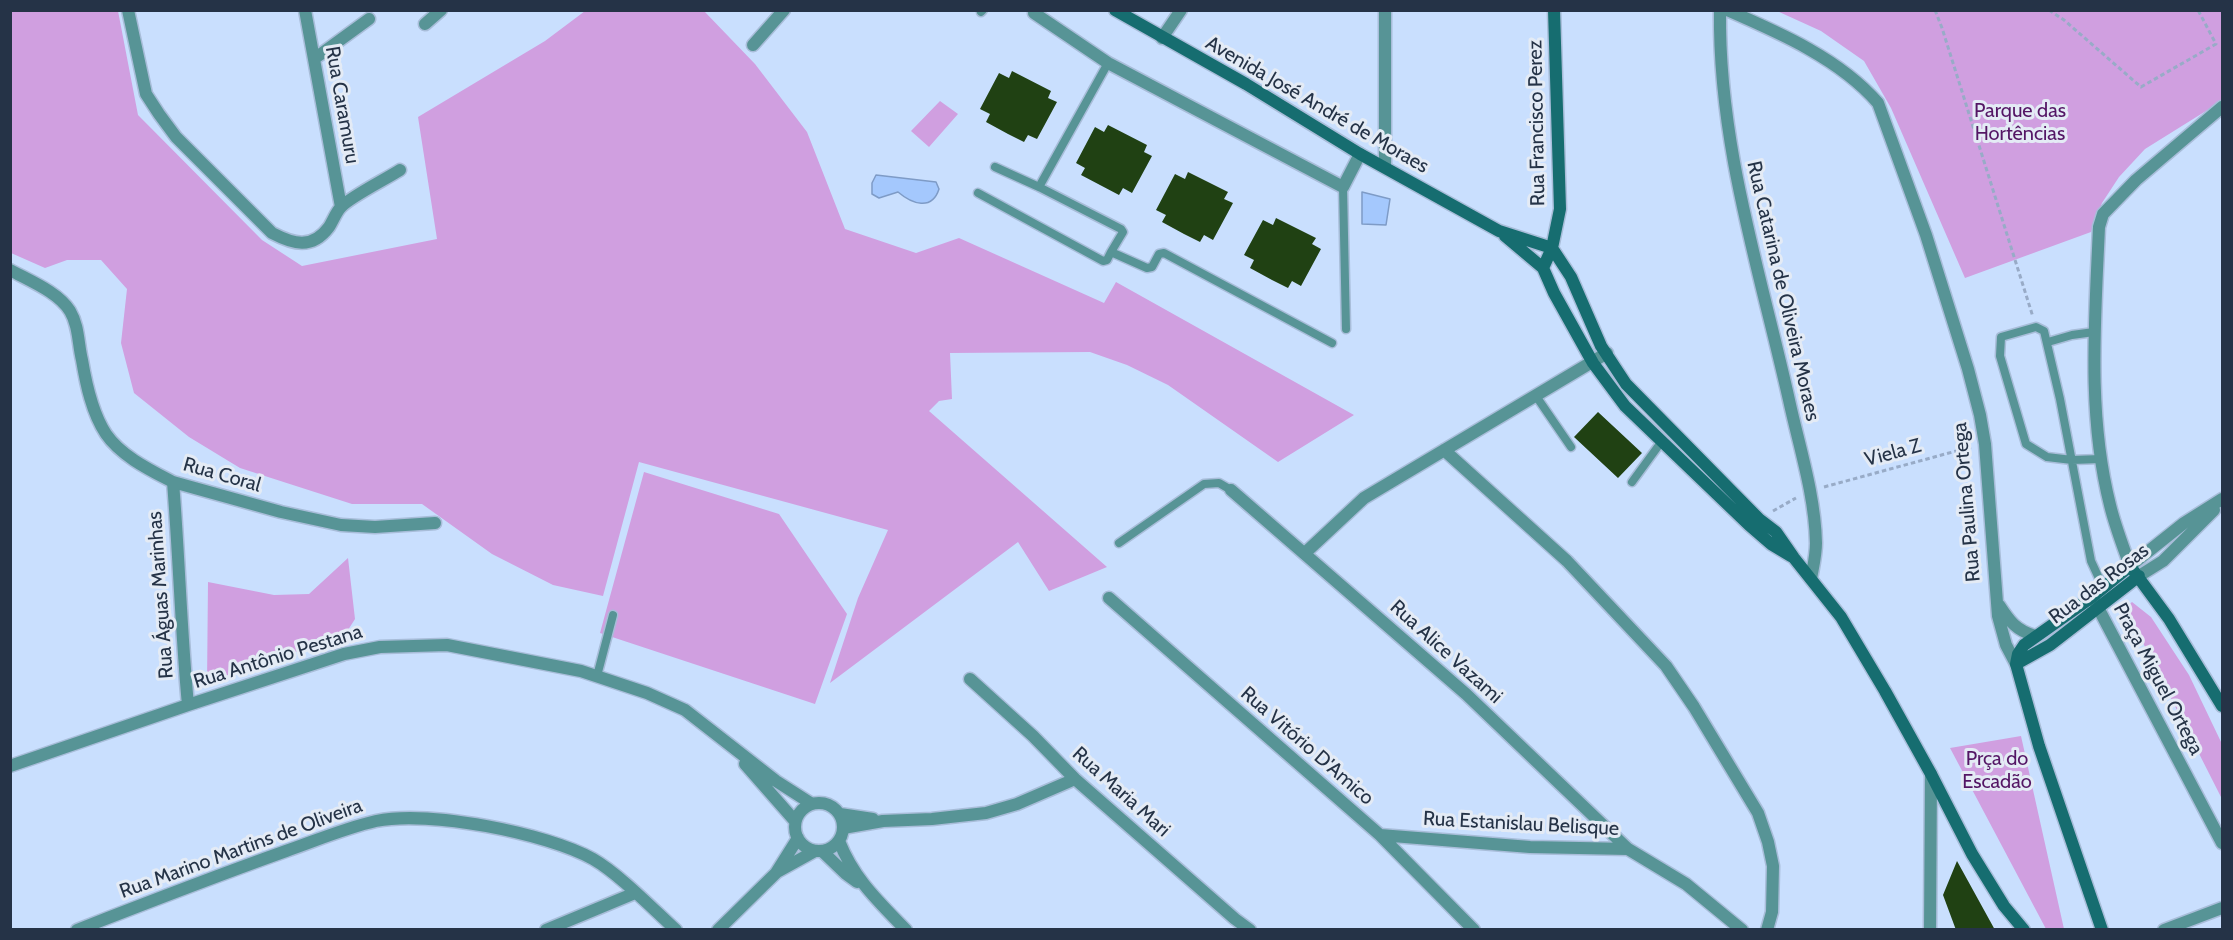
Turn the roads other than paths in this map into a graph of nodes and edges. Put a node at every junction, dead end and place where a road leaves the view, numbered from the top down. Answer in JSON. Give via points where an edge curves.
{"nodes":[{"id":1,"x":128,"y":10,"type":"edge"},
{"id":2,"x":305,"y":10,"type":"edge"},
{"id":3,"x":441,"y":10,"type":"edge"},
{"id":4,"x":784,"y":10,"type":"edge"},
{"id":5,"x":1115,"y":10,"type":"edge"},
{"id":6,"x":1181,"y":10,"type":"edge"},
{"id":7,"x":1385,"y":10,"type":"edge"},
{"id":8,"x":1554,"y":10,"type":"edge"},
{"id":9,"x":1720,"y":10,"type":"edge"},
{"id":10,"x":1727,"y":10,"type":"edge"},
{"id":11,"x":1034,"y":13,"type":"dead end"},
{"id":12,"x":369,"y":19,"type":"dead end"},
{"id":13,"x":425,"y":24,"type":"dead end"},
{"id":14,"x":1162,"y":39,"type":"junction"},
{"id":15,"x":753,"y":45,"type":"dead end"},
{"id":16,"x":314,"y":59,"type":"junction"},
{"id":17,"x":1108,"y":63,"type":"junction"},
{"id":18,"x":2223,"y":107,"type":"edge"},
{"id":19,"x":1360,"y":154,"type":"junction"},
{"id":20,"x":994,"y":166,"type":"dead end"},
{"id":21,"x":1385,"y":167,"type":"junction"},
{"id":22,"x":400,"y":170,"type":"dead end"},
{"id":23,"x":1039,"y":187,"type":"junction"},
{"id":24,"x":1343,"y":188,"type":"junction"},
{"id":25,"x":978,"y":193,"type":"dead end"},
{"id":26,"x":341,"y":207,"type":"junction"},
{"id":27,"x":1499,"y":231,"type":"junction"},
{"id":28,"x":1552,"y":248,"type":"junction"},
{"id":29,"x":1111,"y":252,"type":"junction"},
{"id":30,"x":1543,"y":268,"type":"junction"},
{"id":31,"x":10,"y":270,"type":"edge"},
{"id":32,"x":1346,"y":329,"type":"dead end"},
{"id":33,"x":2094,"y":332,"type":"junction"},
{"id":34,"x":2048,"y":342,"type":"junction"},
{"id":35,"x":1332,"y":343,"type":"dead end"},
{"id":36,"x":1607,"y":353,"type":"junction"},
{"id":37,"x":1593,"y":363,"type":"junction"},
{"id":38,"x":1536,"y":396,"type":"junction"},
{"id":39,"x":1662,"y":441,"type":"junction"},
{"id":40,"x":1571,"y":447,"type":"dead end"},
{"id":41,"x":1444,"y":450,"type":"junction"},
{"id":42,"x":2102,"y":459,"type":"junction"},
{"id":43,"x":2072,"y":460,"type":"junction"},
{"id":44,"x":173,"y":482,"type":"junction"},
{"id":45,"x":1632,"y":482,"type":"dead end"},
{"id":46,"x":1231,"y":490,"type":"joint"},
{"id":47,"x":2223,"y":501,"type":"edge"},
{"id":48,"x":435,"y":523,"type":"dead end"},
{"id":49,"x":1119,"y":543,"type":"dead end"},
{"id":50,"x":1305,"y":553,"type":"junction"},
{"id":51,"x":1794,"y":558,"type":"junction"},
{"id":52,"x":2130,"y":566,"type":"junction"},
{"id":53,"x":2139,"y":576,"type":"junction"},
{"id":54,"x":1811,"y":579,"type":"junction"},
{"id":55,"x":2103,"y":587,"type":"junction"},
{"id":56,"x":2092,"y":597,"type":"junction"},
{"id":57,"x":1109,"y":598,"type":"dead end"},
{"id":58,"x":1996,"y":600,"type":"junction"},
{"id":59,"x":2098,"y":609,"type":"junction"},
{"id":60,"x":613,"y":615,"type":"dead end"},
{"id":61,"x":2035,"y":636,"type":"junction"},
{"id":62,"x":2016,"y":664,"type":"junction"},
{"id":63,"x":597,"y":676,"type":"junction"},
{"id":64,"x":970,"y":679,"type":"dead end"},
{"id":65,"x":188,"y":705,"type":"junction"},
{"id":66,"x":2223,"y":706,"type":"edge"},
{"id":67,"x":726,"y":743,"type":"junction"},
{"id":68,"x":10,"y":766,"type":"edge"},
{"id":69,"x":1931,"y":774,"type":"junction"},
{"id":70,"x":1074,"y":779,"type":"junction"},
{"id":71,"x":812,"y":804,"type":"junction"},
{"id":72,"x":840,"y":814,"type":"junction"},
{"id":73,"x":795,"y":821,"type":"junction"},
{"id":74,"x":883,"y":821,"type":"junction"},
{"id":75,"x":843,"y":828,"type":"junction"},
{"id":76,"x":1380,"y":835,"type":"junction"},
{"id":77,"x":798,"y":838,"type":"junction"},
{"id":78,"x":839,"y":841,"type":"junction"},
{"id":79,"x":2223,"y":843,"type":"edge"},
{"id":80,"x":1628,"y":849,"type":"junction"},
{"id":81,"x":818,"y":851,"type":"junction"},
{"id":82,"x":776,"y":873,"type":"junction"},
{"id":83,"x":863,"y":886,"type":"junction"},
{"id":84,"x":635,"y":893,"type":"junction"},
{"id":85,"x":2004,"y":906,"type":"junction"},
{"id":86,"x":2223,"y":908,"type":"edge"},
{"id":87,"x":77,"y":930,"type":"edge"},
{"id":88,"x":546,"y":930,"type":"edge"},
{"id":89,"x":676,"y":930,"type":"edge"},
{"id":90,"x":718,"y":930,"type":"edge"},
{"id":91,"x":906,"y":930,"type":"edge"},
{"id":92,"x":1250,"y":930,"type":"edge"},
{"id":93,"x":1474,"y":930,"type":"edge"},
{"id":94,"x":1742,"y":930,"type":"edge"},
{"id":95,"x":1767,"y":930,"type":"edge"},
{"id":96,"x":1930,"y":930,"type":"edge"},
{"id":97,"x":2012,"y":930,"type":"edge"},
{"id":98,"x":2024,"y":930,"type":"edge"},
{"id":99,"x":2103,"y":930,"type":"edge"},
{"id":100,"x":2164,"y":930,"type":"edge"}],
"edges":[{"from":1,"to":26,"type":"street","via":[[146,94],[176,137],[272,233],[289,242],[311,242],[328,228]]},
{"from":2,"to":16,"type":"street","name":"Rua Caramuru"},
{"from":3,"to":13,"type":"street"},
{"from":4,"to":15,"type":"street"},
{"from":5,"to":14,"type":"street","name":"Avenida José André de Moraes"},
{"from":6,"to":14,"type":"street"},
{"from":7,"to":21,"type":"street"},
{"from":8,"to":28,"type":"street","name":"Rua Francisco Perez","via":[[1561,178]]},
{"from":9,"to":54,"type":"street","name":"Rua Catarina de Oliveira Moraes","via":[[1725,117],[1809,491],[1816,542]]},
{"from":10,"to":58,"type":"street","name":"Rua Paulina Ortega","via":[[1846,73],[1878,103],[1926,235],[1980,415]]},
{"from":11,"to":17,"type":"street"},
{"from":12,"to":16,"type":"street"},
{"from":14,"to":19,"type":"street","name":"Avenida José André de Moraes","via":[[1246,84]]},
{"from":16,"to":26,"type":"street","name":"Rua Caramuru"},
{"from":17,"to":23,"type":"lane"},
{"from":17,"to":24,"type":"street"},
{"from":18,"to":33,"type":"street","via":[[2136,180],[2103,214]]},
{"from":19,"to":21,"type":"street","name":"Avenida José André de Moraes"},
{"from":19,"to":24,"type":"street"},
{"from":20,"to":23,"type":"lane"},
{"from":21,"to":27,"type":"street","name":"Avenida José André de Moraes"},
{"from":22,"to":26,"type":"street"},
{"from":23,"to":29,"type":"lane","via":[[1121,229],[1123,232]]},
{"from":24,"to":32,"type":"lane"},
{"from":25,"to":29,"type":"lane","via":[[1103,261]]},
{"from":27,"to":28,"type":"street","name":"Avenida José André de Moraes"},
{"from":27,"to":30,"type":"street","name":"Avenida José André de Moraes"},
{"from":28,"to":30,"type":"street","name":"Rua Francisco Perez"},
{"from":28,"to":36,"type":"street","name":"Avenida José André de Moraes","via":[[1571,277]]},
{"from":29,"to":35,"type":"lane","via":[[1147,268],[1164,253]]},
{"from":30,"to":37,"type":"street","name":"Avenida José André de Moraes"},
{"from":31,"to":44,"type":"street","name":"Rua Coral","via":[[62,301],[70,311],[96,414],[107,435],[126,454]]},
{"from":33,"to":34,"type":"lane"},
{"from":33,"to":42,"type":"street"},
{"from":34,"to":43,"type":"lane"},
{"from":34,"to":43,"type":"lane","via":[[2044,331],[2036,327],[2001,337],[2000,356],[2026,444],[2047,457]]},
{"from":36,"to":37,"type":"street"},
{"from":36,"to":51,"type":"street","name":"Avenida José André de Moraes","via":[[1641,401],[1776,532]]},
{"from":37,"to":38,"type":"street"},
{"from":37,"to":39,"type":"street","name":"Avenida José André de Moraes","via":[[1625,406]]},
{"from":38,"to":40,"type":"lane"},
{"from":38,"to":41,"type":"street"},
{"from":39,"to":45,"type":"lane"},
{"from":39,"to":51,"type":"street","name":"Avenida José André de Moraes","via":[[1749,525]]},
{"from":41,"to":50,"type":"street","via":[[1364,498]]},
{"from":41,"to":95,"type":"street","via":[[1567,561],[1666,666],[1694,707],[1758,813],[1768,842],[1773,866],[1772,912]]},
{"from":42,"to":43,"type":"lane"},
{"from":42,"to":52,"type":"street","via":[[2110,505]]},
{"from":43,"to":55,"type":"lane","via":[[2091,561]]},
{"from":44,"to":48,"type":"street","name":"Rua Coral","via":[[341,525]]},
{"from":44,"to":65,"type":"street","name":"Rua Águas Marinhas"},
{"from":46,"to":49,"type":"lane","via":[[1219,483],[1204,484]]},
{"from":46,"to":50,"type":"street","name":"Rua Alice Vazami"},
{"from":47,"to":52,"type":"street","name":"Rua das Rosas","via":[[2184,523]]},
{"from":47,"to":53,"type":"street","name":"Rua das Rosas","via":[[2163,561]]},
{"from":50,"to":80,"type":"street","name":"Rua Alice Vazami","via":[[1466,694]]},
{"from":51,"to":54,"type":"street","name":"Avenida José André de Moraes"},
{"from":52,"to":53,"type":"street","name":"Praça Miguel Ortega"},
{"from":52,"to":55,"type":"street","name":"Rua das Rosas"},
{"from":53,"to":59,"type":"street","name":"Rua das Rosas"},
{"from":53,"to":66,"type":"street","name":"Praça Miguel Ortega"},
{"from":54,"to":69,"type":"street","name":"Avenida José André de Moraes","via":[[1841,617]]},
{"from":55,"to":56,"type":"street","name":"Rua das Rosas"},
{"from":56,"to":59,"type":"street","name":"Praça Miguel Ortega"},
{"from":56,"to":61,"type":"street","name":"Rua das Rosas"},
{"from":57,"to":76,"type":"street","name":"Rua Vitório D'Amico"},
{"from":58,"to":61,"type":"street","name":"Rua das Rosas","via":[[2021,632]]},
{"from":58,"to":62,"type":"street","name":"Rua Paulina Ortega","via":[[2006,645]]},
{"from":59,"to":62,"type":"street","name":"Rua das Rosas","via":[[2050,645]]},
{"from":59,"to":79,"type":"street","name":"Praça Miguel Ortega"},
{"from":60,"to":63,"type":"lane"},
{"from":61,"to":62,"type":"street","name":"Rua das Rosas","via":[[2024,645]]},
{"from":62,"to":99,"type":"street","name":"Rua Paulina Ortega","via":[[2039,746]]},
{"from":63,"to":65,"type":"street","name":"Rua Antônio Pestana","via":[[447,645],[380,647],[344,654]]},
{"from":63,"to":67,"type":"street","name":"Rua Antônio Pestana","via":[[685,711]]},
{"from":64,"to":70,"type":"street","name":"Rua Maria Mari","via":[[1033,735]]},
{"from":65,"to":68,"type":"street","name":"Rua Antônio Pestana"},
{"from":67,"to":71,"type":"street","name":"Rua Antônio Pestana"},
{"from":67,"to":73,"type":"street","name":"Rua Antônio Pestana"},
{"from":69,"to":85,"type":"street","name":"Avenida José André de Moraes"},
{"from":69,"to":96,"type":"street"},
{"from":70,"to":74,"type":"street","via":[[986,813]]},
{"from":70,"to":92,"type":"street","name":"Rua Maria Mari"},
{"from":71,"to":72,"type":"street","via":[[828,804]]},
{"from":71,"to":73,"type":"street"},
{"from":72,"to":74,"type":"street"},
{"from":72,"to":75,"type":"street"},
{"from":73,"to":77,"type":"street"},
{"from":74,"to":75,"type":"street"},
{"from":75,"to":78,"type":"street"},
{"from":76,"to":80,"type":"street","name":"Rua Estanislau Belisque","via":[[1530,847]]},
{"from":76,"to":93,"type":"street","name":"Rua Vitório D'Amico"},
{"from":77,"to":81,"type":"street","via":[[803,845]]},
{"from":77,"to":82,"type":"street"},
{"from":78,"to":81,"type":"street"},
{"from":78,"to":83,"type":"street"},
{"from":80,"to":94,"type":"street","name":"Rua Estanislau Belisque","via":[[1686,884]]},
{"from":81,"to":82,"type":"street"},
{"from":81,"to":83,"type":"street"},
{"from":82,"to":90,"type":"street"},
{"from":83,"to":91,"type":"street"},
{"from":84,"to":87,"type":"street","name":"Rua Marino Martins de Oliveira","via":[[595,860],[567,846],[459,822],[406,818],[349,829]]},
{"from":84,"to":88,"type":"street"},
{"from":84,"to":89,"type":"street","name":"Rua Marino Martins de Oliveira"},
{"from":85,"to":97,"type":"street","name":"Avenida José André de Moraes"},
{"from":85,"to":98,"type":"street","name":"Avenida José André de Moraes"},
{"from":86,"to":100,"type":"street"}]}
